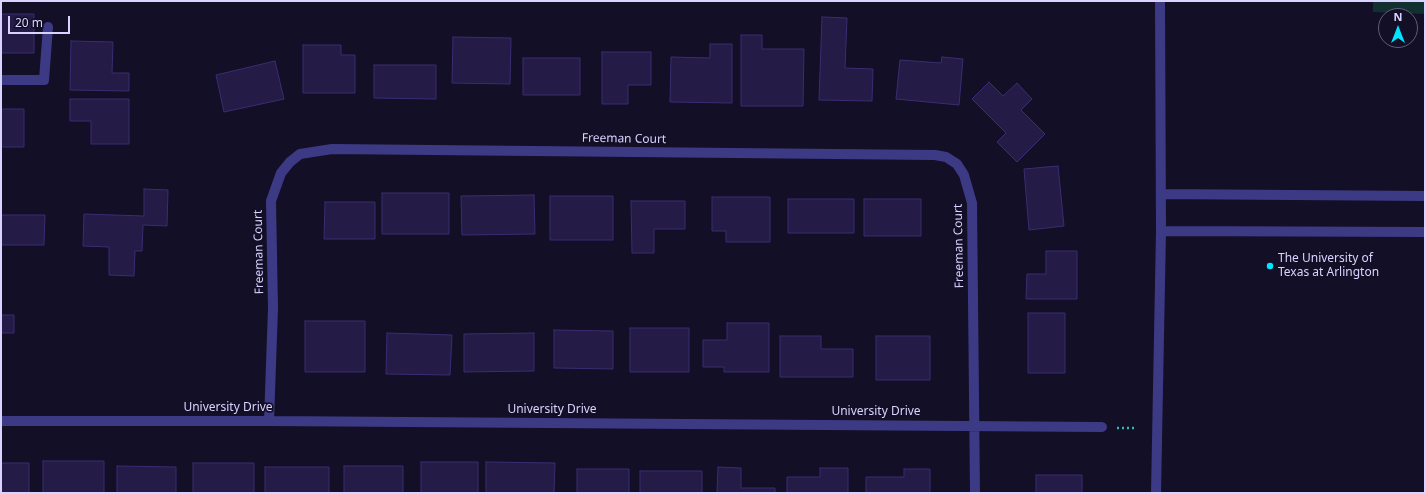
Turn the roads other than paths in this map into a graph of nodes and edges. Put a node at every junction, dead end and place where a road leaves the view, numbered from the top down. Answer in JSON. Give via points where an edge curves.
{"nodes":[{"id":1,"x":1160,"y":1,"type":"edge"},
{"id":2,"x":48,"y":27,"type":"dead end"},
{"id":3,"x":1,"y":80,"type":"edge"},
{"id":4,"x":1161,"y":194,"type":"junction"},
{"id":5,"x":1425,"y":196,"type":"edge"},
{"id":6,"x":1161,"y":231,"type":"junction"},
{"id":7,"x":1425,"y":232,"type":"edge"},
{"id":8,"x":1,"y":421,"type":"edge"},
{"id":9,"x":269,"y":421,"type":"junction"},
{"id":10,"x":974,"y":426,"type":"junction"},
{"id":11,"x":1102,"y":427,"type":"road end"},
{"id":12,"x":975,"y":493,"type":"edge"},
{"id":13,"x":1156,"y":493,"type":"edge"}],
"edges":[{"from":1,"to":4,"type":"street"},
{"from":2,"to":3,"type":"street","via":[[44,80]]},
{"from":4,"to":5,"type":"street"},
{"from":4,"to":6,"type":"street"},
{"from":6,"to":7,"type":"street"},
{"from":6,"to":13,"type":"street"},
{"from":8,"to":9,"type":"street","name":"University Drive"},
{"from":9,"to":10,"type":"street","name":"University Drive"},
{"from":9,"to":10,"type":"street","name":"Freeman Court","via":[[273,308],[271,201],[281,173],[290,162],[300,154],[332,149],[935,155],[946,158],[957,164],[964,175],[972,203]]},
{"from":10,"to":11,"type":"street","name":"University Drive"},
{"from":10,"to":12,"type":"street","name":"Freeman Court"}]}
